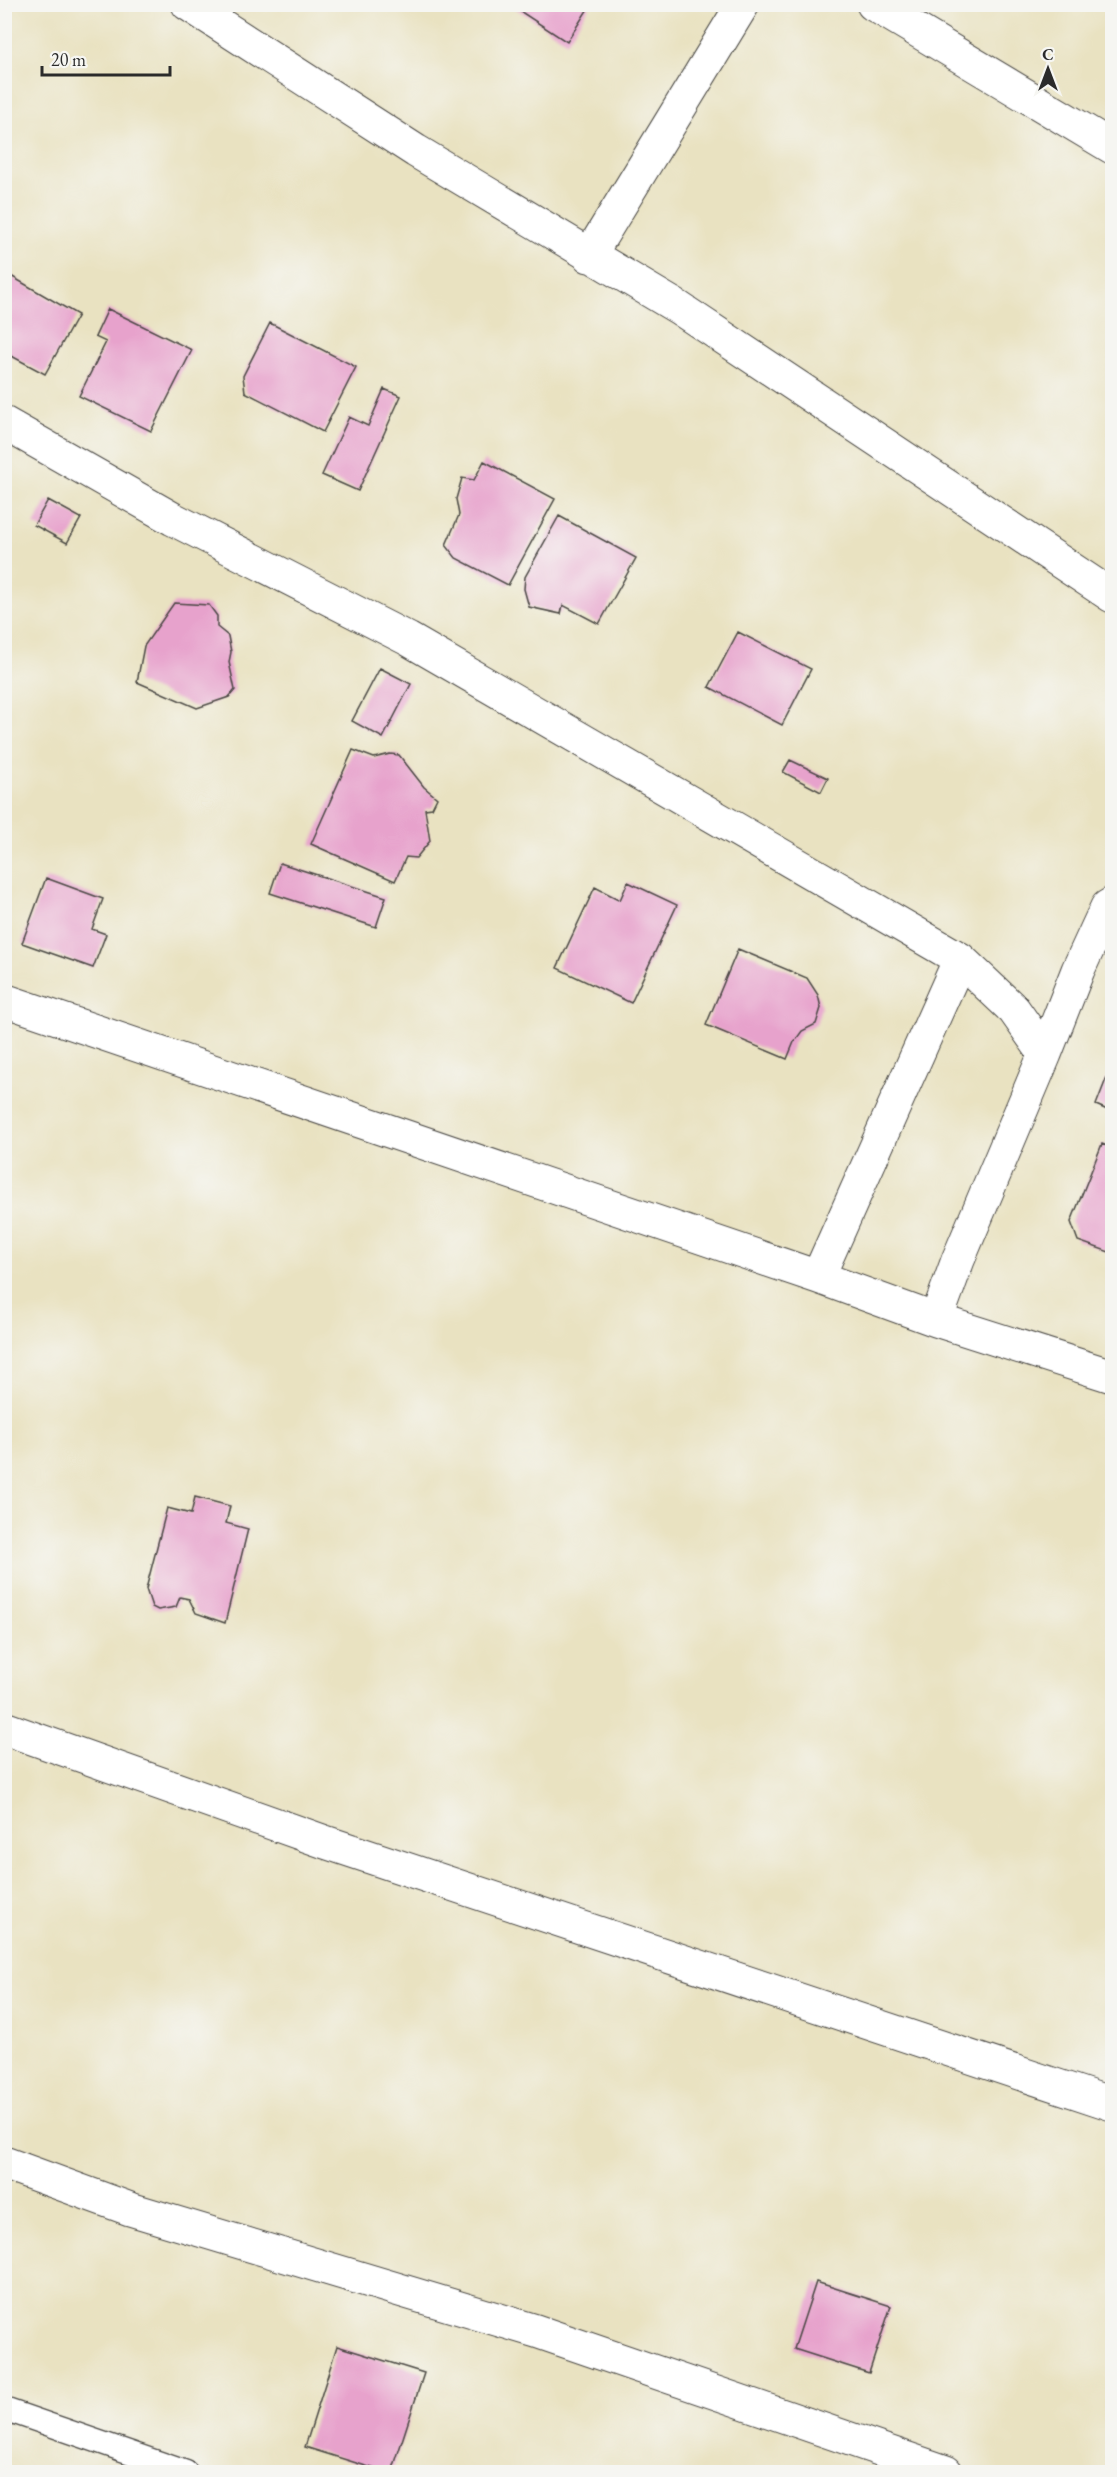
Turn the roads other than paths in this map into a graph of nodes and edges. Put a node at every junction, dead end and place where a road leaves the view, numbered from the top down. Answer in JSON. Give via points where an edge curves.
{"nodes":[{"id":1,"x":188,"y":4,"type":"edge"},
{"id":2,"x":743,"y":4,"type":"edge"},
{"id":3,"x":873,"y":4,"type":"edge"},
{"id":4,"x":1113,"y":147,"type":"edge"},
{"id":5,"x":589,"y":256,"type":"junction"},
{"id":6,"x":4,"y":423,"type":"edge"},
{"id":7,"x":1113,"y":596,"type":"edge"},
{"id":8,"x":1113,"y":904,"type":"edge"},
{"id":9,"x":960,"y":958,"type":"junction"},
{"id":10,"x":4,"y":1000,"type":"edge"},
{"id":11,"x":1045,"y":1054,"type":"junction"},
{"id":12,"x":818,"y":1277,"type":"junction"},
{"id":13,"x":936,"y":1320,"type":"junction"},
{"id":14,"x":1113,"y":1376,"type":"edge"},
{"id":15,"x":4,"y":1728,"type":"edge"},
{"id":16,"x":1113,"y":2104,"type":"edge"},
{"id":17,"x":4,"y":2163,"type":"edge"},
{"id":18,"x":4,"y":2409,"type":"edge"},
{"id":19,"x":186,"y":2472,"type":"edge"},
{"id":20,"x":946,"y":2472,"type":"edge"}],
"edges":[{"from":1,"to":5,"type":"street","via":[[416,151]]},
{"from":2,"to":5,"type":"street"},
{"from":3,"to":4,"type":"street"},
{"from":5,"to":7,"type":"street","via":[[679,308]]},
{"from":6,"to":9,"type":"street","via":[[173,519],[408,639]]},
{"from":8,"to":11,"type":"street","via":[[1107,907],[1078,970]]},
{"from":9,"to":11,"type":"street","via":[[1014,1010]]},
{"from":9,"to":12,"type":"street"},
{"from":10,"to":12,"type":"street"},
{"from":11,"to":13,"type":"street"},
{"from":12,"to":13,"type":"street"},
{"from":13,"to":14,"type":"street"},
{"from":15,"to":16,"type":"street","via":[[325,1842]]},
{"from":17,"to":20,"type":"street","via":[[130,2209],[537,2331]]},
{"from":18,"to":19,"type":"lane"}]}
